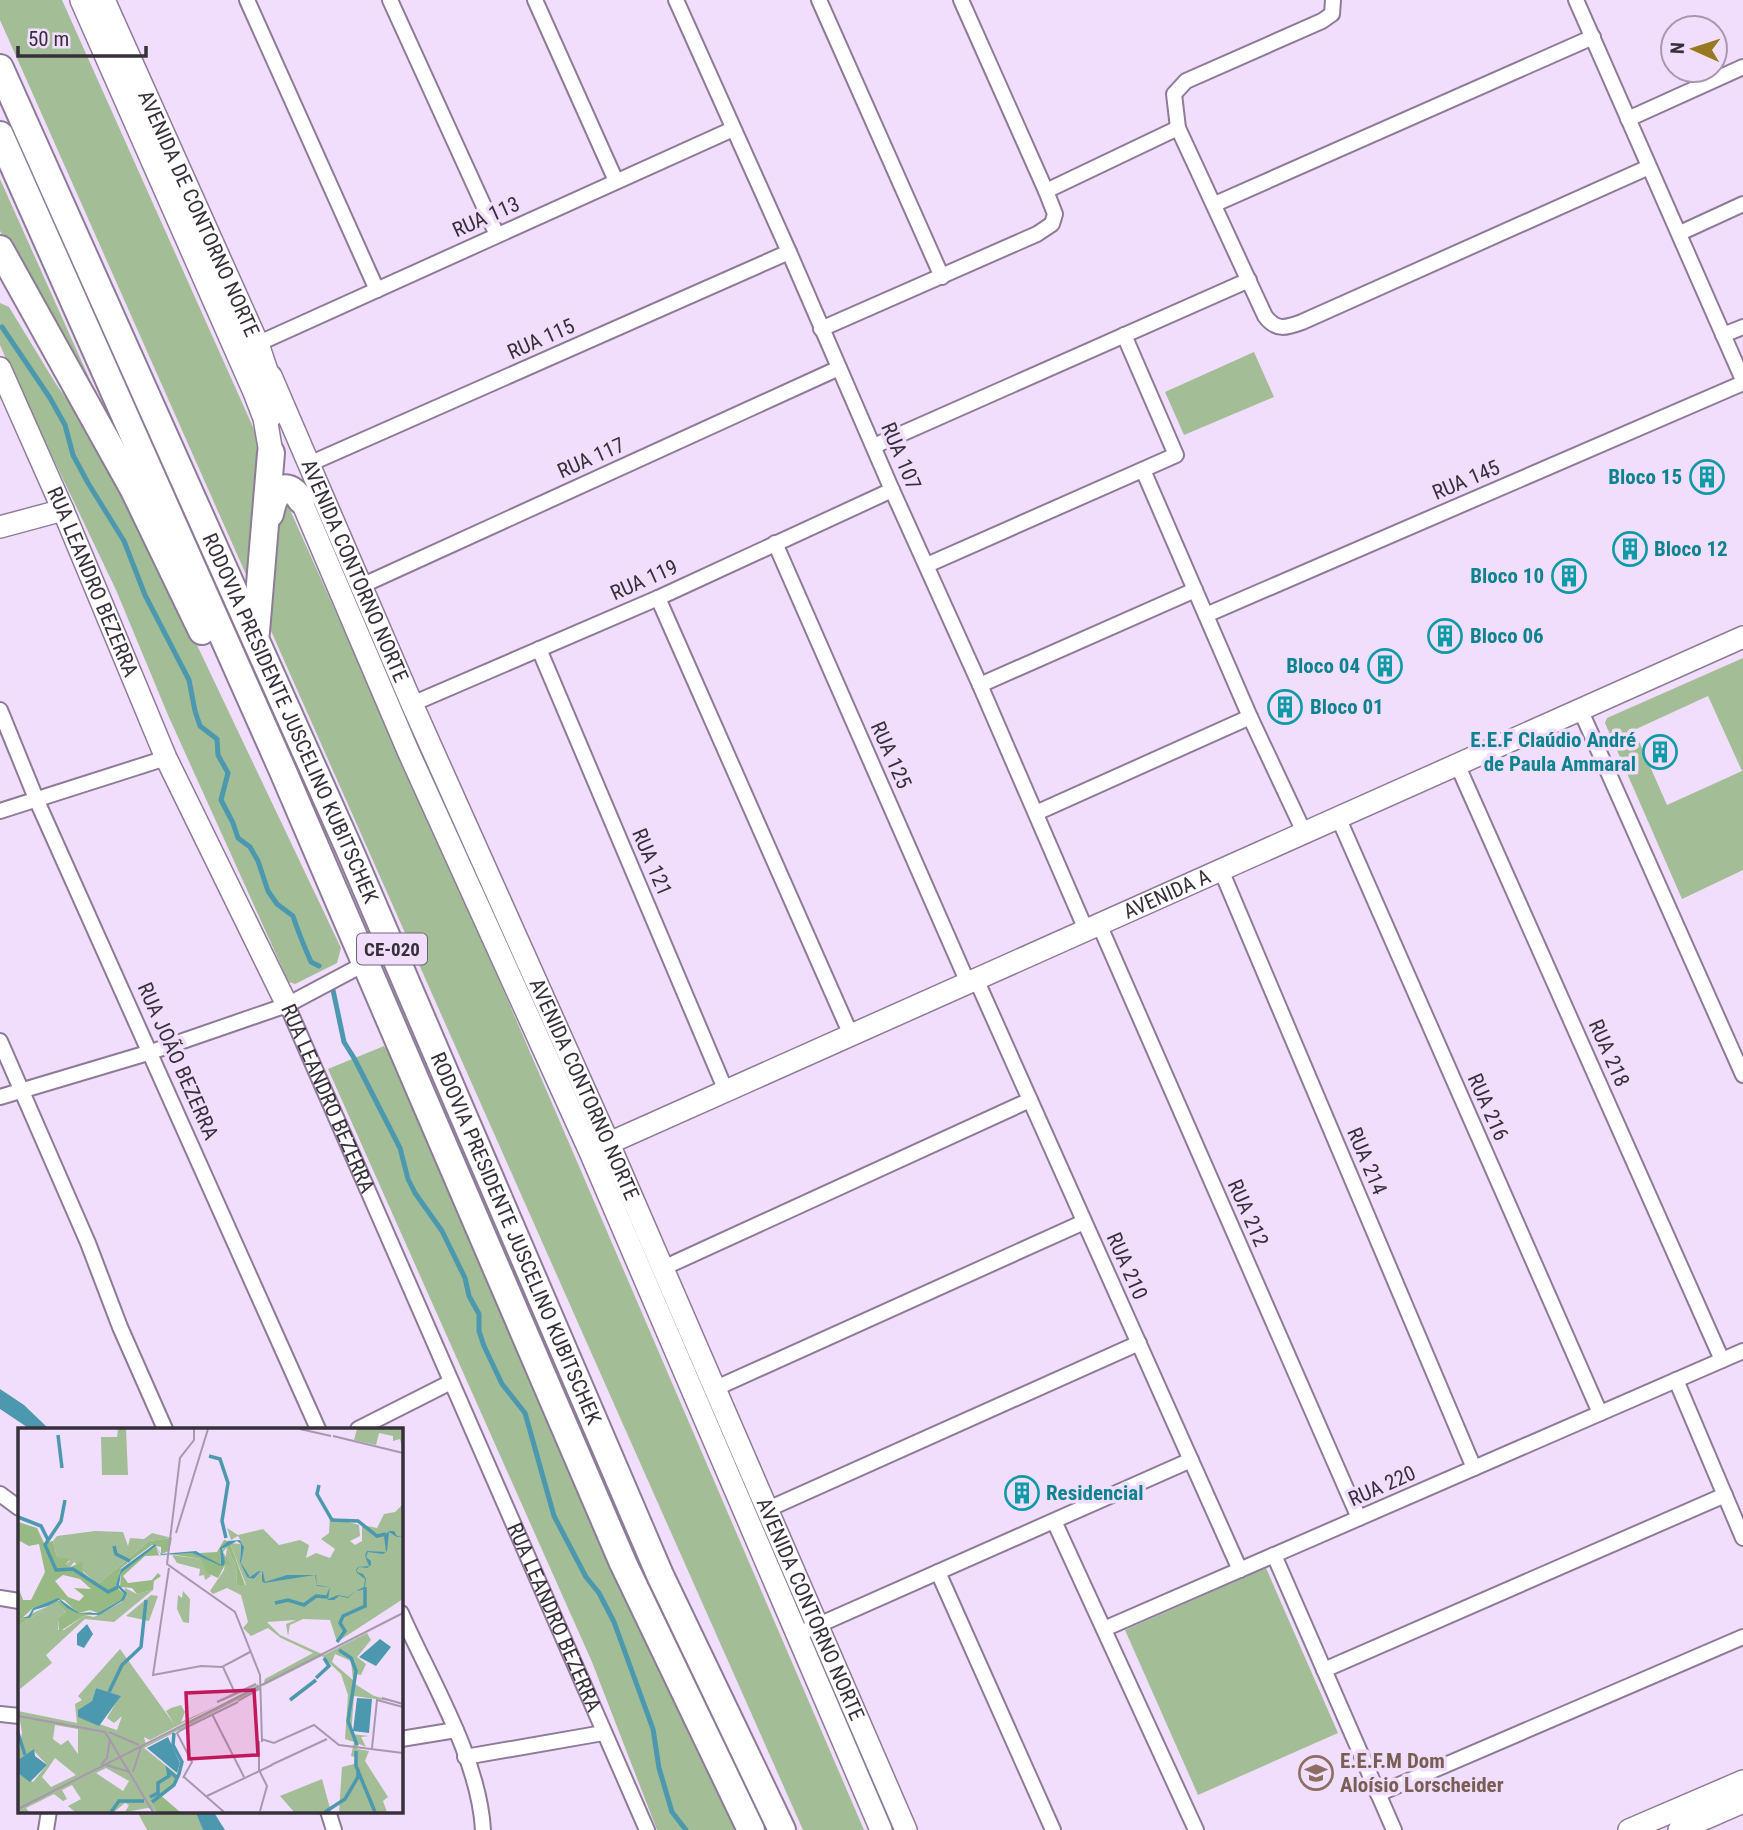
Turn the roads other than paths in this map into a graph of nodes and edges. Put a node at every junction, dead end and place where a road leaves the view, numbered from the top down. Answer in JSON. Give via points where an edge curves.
{"nodes":[{"id":1,"x":82,"y":0,"type":"edge"},
{"id":2,"x":103,"y":0,"type":"edge"},
{"id":3,"x":247,"y":0,"type":"edge"},
{"id":4,"x":390,"y":0,"type":"edge"},
{"id":5,"x":535,"y":0,"type":"edge"},
{"id":6,"x":676,"y":0,"type":"edge"},
{"id":7,"x":819,"y":0,"type":"edge"},
{"id":8,"x":961,"y":0,"type":"edge"},
{"id":9,"x":1333,"y":0,"type":"edge"},
{"id":10,"x":1576,"y":0,"type":"edge"},
{"id":11,"x":1593,"y":37,"type":"junction"},
{"id":12,"x":1743,"y":67,"type":"edge"},
{"id":13,"x":0,"y":68,"type":"edge"},
{"id":14,"x":1628,"y":119,"type":"junction"},
{"id":15,"x":1178,"y":128,"type":"junction"},
{"id":16,"x":733,"y":129,"type":"junction"},
{"id":17,"x":0,"y":135,"type":"edge"},
{"id":18,"x":1649,"y":167,"type":"junction"},
{"id":19,"x":616,"y":181,"type":"junction"},
{"id":20,"x":1046,"y":191,"type":"junction"},
{"id":21,"x":1214,"y":204,"type":"junction"},
{"id":22,"x":1743,"y":204,"type":"edge"},
{"id":23,"x":1680,"y":233,"type":"junction"},
{"id":24,"x":497,"y":235,"type":"junction"},
{"id":25,"x":0,"y":249,"type":"edge"},
{"id":26,"x":789,"y":252,"type":"junction"},
{"id":27,"x":942,"y":277,"type":"junction"},
{"id":28,"x":1249,"y":281,"type":"junction"},
{"id":29,"x":377,"y":290,"type":"junction"},
{"id":30,"x":1743,"y":327,"type":"edge"},
{"id":31,"x":821,"y":329,"type":"junction"},
{"id":32,"x":1124,"y":335,"type":"junction"},
{"id":33,"x":1723,"y":335,"type":"junction"},
{"id":34,"x":258,"y":347,"type":"junction"},
{"id":35,"x":0,"y":368,"type":"edge"},
{"id":36,"x":839,"y":368,"type":"junction"},
{"id":37,"x":1743,"y":382,"type":"edge"},
{"id":38,"x":874,"y":446,"type":"junction"},
{"id":39,"x":271,"y":453,"type":"junction"},
{"id":40,"x":309,"y":464,"type":"junction"},
{"id":41,"x":1143,"y":470,"type":"junction"},
{"id":42,"x":892,"y":490,"type":"junction"},
{"id":43,"x":301,"y":500,"type":"joint"},
{"id":44,"x":63,"y":510,"type":"junction"},
{"id":45,"x":0,"y":527,"type":"edge"},
{"id":46,"x":775,"y":543,"type":"junction"},
{"id":47,"x":927,"y":565,"type":"junction"},
{"id":48,"x":260,"y":571,"type":"junction"},
{"id":49,"x":361,"y":586,"type":"junction"},
{"id":50,"x":1195,"y":590,"type":"junction"},
{"id":51,"x":658,"y":598,"type":"junction"},
{"id":52,"x":1206,"y":615,"type":"junction"},
{"id":53,"x":256,"y":637,"type":"junction"},
{"id":54,"x":1743,"y":637,"type":"edge"},
{"id":55,"x":539,"y":649,"type":"junction"},
{"id":56,"x":980,"y":685,"type":"junction"},
{"id":57,"x":412,"y":704,"type":"junction"},
{"id":58,"x":1580,"y":709,"type":"junction"},
{"id":59,"x":0,"y":710,"type":"edge"},
{"id":60,"x":1250,"y":717,"type":"junction"},
{"id":61,"x":429,"y":743,"type":"junction"},
{"id":62,"x":408,"y":751,"type":"junction"},
{"id":63,"x":166,"y":758,"type":"junction"},
{"id":64,"x":1457,"y":764,"type":"junction"},
{"id":65,"x":282,"y":769,"type":"junction"},
{"id":66,"x":37,"y":800,"type":"junction"},
{"id":67,"x":0,"y":811,"type":"edge"},
{"id":68,"x":1036,"y":813,"type":"junction"},
{"id":69,"x":1338,"y":817,"type":"junction"},
{"id":70,"x":1304,"y":832,"type":"junction"},
{"id":71,"x":1221,"y":870,"type":"junction"},
{"id":72,"x":1092,"y":927,"type":"junction"},
{"id":73,"x":366,"y":963,"type":"junction"},
{"id":74,"x":972,"y":981,"type":"junction"},
{"id":75,"x":287,"y":1005,"type":"junction"},
{"id":76,"x":851,"y":1035,"type":"junction"},
{"id":77,"x":0,"y":1041,"type":"edge"},
{"id":78,"x":151,"y":1052,"type":"junction"},
{"id":79,"x":1743,"y":1075,"type":"edge"},
{"id":80,"x":21,"y":1091,"type":"junction"},
{"id":81,"x":726,"y":1091,"type":"junction"},
{"id":82,"x":0,"y":1097,"type":"edge"},
{"id":83,"x":1030,"y":1100,"type":"junction"},
{"id":84,"x":599,"y":1148,"type":"junction"},
{"id":85,"x":1084,"y":1222,"type":"junction"},
{"id":86,"x":663,"y":1268,"type":"junction"},
{"id":87,"x":1139,"y":1343,"type":"junction"},
{"id":88,"x":1743,"y":1351,"type":"edge"},
{"id":89,"x":1722,"y":1360,"type":"junction"},
{"id":90,"x":1676,"y":1380,"type":"junction"},
{"id":91,"x":451,"y":1382,"type":"junction"},
{"id":92,"x":714,"y":1389,"type":"junction"},
{"id":93,"x":1600,"y":1413,"type":"junction"},
{"id":94,"x":165,"y":1428,"type":"edge"},
{"id":95,"x":318,"y":1428,"type":"edge"},
{"id":96,"x":360,"y":1428,"type":"edge"},
{"id":97,"x":738,"y":1443,"type":"junction"},
{"id":98,"x":718,"y":1453,"type":"junction"},
{"id":99,"x":1191,"y":1460,"type":"junction"},
{"id":100,"x":1474,"y":1468,"type":"junction"},
{"id":101,"x":0,"y":1494,"type":"edge"},
{"id":102,"x":1725,"y":1495,"type":"junction"},
{"id":103,"x":18,"y":1507,"type":"edge"},
{"id":104,"x":766,"y":1510,"type":"junction"},
{"id":105,"x":1359,"y":1518,"type":"junction"},
{"id":106,"x":1054,"y":1521,"type":"junction"},
{"id":107,"x":1743,"y":1538,"type":"edge"},
{"id":108,"x":1274,"y":1555,"type":"junction"},
{"id":109,"x":1240,"y":1570,"type":"junction"},
{"id":110,"x":938,"y":1572,"type":"junction"},
{"id":111,"x":0,"y":1598,"type":"edge"},
{"id":112,"x":18,"y":1601,"type":"edge"},
{"id":113,"x":402,"y":1615,"type":"edge"},
{"id":114,"x":817,"y":1626,"type":"junction"},
{"id":115,"x":1104,"y":1629,"type":"junction"},
{"id":116,"x":796,"y":1635,"type":"junction"},
{"id":117,"x":1743,"y":1637,"type":"edge"},
{"id":118,"x":1324,"y":1670,"type":"junction"},
{"id":119,"x":0,"y":1714,"type":"edge"},
{"id":120,"x":18,"y":1716,"type":"edge"},
{"id":121,"x":456,"y":1730,"type":"junction"},
{"id":122,"x":603,"y":1733,"type":"junction"},
{"id":123,"x":402,"y":1739,"type":"edge"},
{"id":124,"x":465,"y":1757,"type":"junction"},
{"id":125,"x":1743,"y":1781,"type":"edge"},
{"id":126,"x":1378,"y":1794,"type":"junction"},
{"id":127,"x":1743,"y":1802,"type":"edge"},
{"id":128,"x":50,"y":1812,"type":"edge"},
{"id":129,"x":328,"y":1812,"type":"edge"},
{"id":130,"x":46,"y":1830,"type":"edge"},
{"id":131,"x":334,"y":1830,"type":"edge"},
{"id":132,"x":483,"y":1830,"type":"edge"},
{"id":133,"x":647,"y":1830,"type":"edge"},
{"id":134,"x":751,"y":1830,"type":"edge"},
{"id":135,"x":782,"y":1830,"type":"edge"},
{"id":136,"x":881,"y":1830,"type":"edge"},
{"id":137,"x":906,"y":1830,"type":"edge"},
{"id":138,"x":1053,"y":1830,"type":"edge"},
{"id":139,"x":1196,"y":1830,"type":"edge"},
{"id":140,"x":1394,"y":1830,"type":"edge"},
{"id":141,"x":1629,"y":1830,"type":"edge"},
{"id":142,"x":1679,"y":1830,"type":"edge"}],
"edges":[{"from":1,"to":39,"type":"main road","name":"AVENIDA CONTORNO NORTE","via":[[255,392]]},
{"from":2,"to":34,"type":"main road","name":"AVENIDA DE CONTORNO NORTE"},
{"from":3,"to":29,"type":"street"},
{"from":4,"to":24,"type":"street"},
{"from":5,"to":19,"type":"street"},
{"from":6,"to":16,"type":"street","name":"RUA 107"},
{"from":7,"to":27,"type":"street"},
{"from":8,"to":20,"type":"street"},
{"from":9,"to":15,"type":"street","via":[[1332,14],[1322,20],[1186,81],[1174,94]]},
{"from":10,"to":11,"type":"street"},
{"from":11,"to":14,"type":"street"},
{"from":11,"to":21,"type":"street"},
{"from":12,"to":14,"type":"street"},
{"from":13,"to":53,"type":"highway","name":"RODOVIA PRESIDENTE JUSCELINO KUBITSCHEK","number":"CE-020"},
{"from":14,"to":18,"type":"street"},
{"from":15,"to":20,"type":"street"},
{"from":15,"to":21,"type":"street"},
{"from":16,"to":19,"type":"street","name":"RUA 113"},
{"from":16,"to":26,"type":"street","name":"RUA 107"},
{"from":17,"to":65,"type":"highway","name":"RODOVIA PRESIDENTE JUSCELINO KUBITSCHEK","number":"CE-020"},
{"from":18,"to":23,"type":"street"},
{"from":18,"to":28,"type":"street","via":[[1286,328],[1270,324]]},
{"from":19,"to":24,"type":"street","name":"RUA 113"},
{"from":20,"to":27,"type":"street","via":[[1054,218],[1050,228]]},
{"from":21,"to":28,"type":"street"},
{"from":22,"to":23,"type":"street"},
{"from":23,"to":33,"type":"street"},
{"from":24,"to":29,"type":"street","name":"RUA 113"},
{"from":25,"to":65,"type":"highway","via":[[134,490],[237,705]]},
{"from":26,"to":31,"type":"street","name":"RUA 107"},
{"from":26,"to":40,"type":"street","name":"RUA 115"},
{"from":27,"to":31,"type":"street"},
{"from":28,"to":32,"type":"street"},
{"from":29,"to":34,"type":"street","name":"RUA 113"},
{"from":30,"to":33,"type":"street"},
{"from":31,"to":36,"type":"street","name":"RUA 107"},
{"from":32,"to":38,"type":"street"},
{"from":32,"to":41,"type":"street","via":[[1176,455]]},
{"from":33,"to":37,"type":"street"},
{"from":34,"to":39,"type":"main road","name":"AVENIDA DE CONTORNO NORTE","via":[[270,392]]},
{"from":34,"to":40,"type":"street","name":"AVENIDA CONTORNO NORTE"},
{"from":35,"to":44,"type":"street","name":"RUA LEANDRO BEZERRA"},
{"from":36,"to":38,"type":"street","name":"RUA 107"},
{"from":36,"to":49,"type":"street","name":"RUA 117"},
{"from":37,"to":52,"type":"street","name":"RUA 145"},
{"from":38,"to":42,"type":"street","name":"RUA 107"},
{"from":39,"to":48,"type":"highway"},
{"from":40,"to":49,"type":"street","name":"AVENIDA CONTORNO NORTE"},
{"from":41,"to":47,"type":"street"},
{"from":41,"to":50,"type":"street"},
{"from":42,"to":46,"type":"street","name":"RUA 119"},
{"from":42,"to":47,"type":"street","name":"RUA 107"},
{"from":43,"to":48,"type":"highway","via":[[287,489],[277,492]]},
{"from":43,"to":62,"type":"street","name":"AVENIDA CONTORNO NORTE"},
{"from":44,"to":45,"type":"street"},
{"from":44,"to":63,"type":"street","name":"RUA LEANDRO BEZERRA"},
{"from":46,"to":51,"type":"street","name":"RUA 119"},
{"from":46,"to":74,"type":"street","name":"RUA 125"},
{"from":47,"to":56,"type":"street","name":"RUA 107"},
{"from":48,"to":53,"type":"highway"},
{"from":49,"to":57,"type":"street","name":"AVENIDA CONTORNO NORTE"},
{"from":50,"to":52,"type":"street"},
{"from":50,"to":56,"type":"street"},
{"from":51,"to":55,"type":"street","name":"RUA 119"},
{"from":51,"to":76,"type":"street"},
{"from":52,"to":60,"type":"street"},
{"from":53,"to":135,"type":"highway","name":"RODOVIA PRESIDENTE JUSCELINO KUBITSCHEK","number":"CE-020","via":[[617,1478]]},
{"from":54,"to":58,"type":"street","name":"AVENIDA A"},
{"from":55,"to":57,"type":"street","name":"RUA 119"},
{"from":55,"to":81,"type":"street","name":"RUA 121"},
{"from":56,"to":68,"type":"street","name":"RUA 107"},
{"from":57,"to":61,"type":"street","name":"AVENIDA CONTORNO NORTE"},
{"from":58,"to":64,"type":"street","name":"AVENIDA A"},
{"from":58,"to":79,"type":"street"},
{"from":59,"to":66,"type":"street","name":"RUA JOÃO BEZERRA"},
{"from":60,"to":68,"type":"street"},
{"from":60,"to":70,"type":"street"},
{"from":61,"to":62,"type":"street"},
{"from":61,"to":84,"type":"street","name":"AVENIDA CONTORNO NORTE"},
{"from":62,"to":84,"type":"street","name":"AVENIDA CONTORNO NORTE"},
{"from":63,"to":66,"type":"street"},
{"from":63,"to":75,"type":"street","name":"RUA LEANDRO BEZERRA"},
{"from":64,"to":69,"type":"street","name":"AVENIDA A"},
{"from":64,"to":89,"type":"street","name":"RUA 218"},
{"from":65,"to":73,"type":"highway","name":"RODOVIA PRESIDENTE JUSCELINO KUBITSCHEK","number":"CE-020"},
{"from":66,"to":67,"type":"street"},
{"from":66,"to":78,"type":"street","name":"RUA JOÃO BEZERRA"},
{"from":68,"to":72,"type":"street","name":"RUA 107"},
{"from":69,"to":70,"type":"street","name":"AVENIDA A"},
{"from":69,"to":93,"type":"street","name":"RUA 216"},
{"from":70,"to":71,"type":"street","name":"AVENIDA A"},
{"from":71,"to":72,"type":"street","name":"AVENIDA A"},
{"from":71,"to":100,"type":"street","name":"RUA 214"},
{"from":72,"to":74,"type":"street","name":"AVENIDA A"},
{"from":72,"to":105,"type":"street","name":"RUA 212"},
{"from":73,"to":75,"type":"street"},
{"from":73,"to":134,"type":"highway","name":"RODOVIA PRESIDENTE JUSCELINO KUBITSCHEK","number":"CE-020","via":[[623,1563]]},
{"from":74,"to":76,"type":"street","name":"AVENIDA A"},
{"from":74,"to":83,"type":"street","name":"RUA 210"},
{"from":75,"to":78,"type":"street"},
{"from":75,"to":91,"type":"street","name":"RUA LEANDRO BEZERRA"},
{"from":76,"to":81,"type":"street","name":"AVENIDA A"},
{"from":77,"to":80,"type":"street"},
{"from":78,"to":80,"type":"street"},
{"from":78,"to":95,"type":"street","name":"RUA JOÃO BEZERRA"},
{"from":80,"to":82,"type":"street"},
{"from":80,"to":94,"type":"street"},
{"from":81,"to":84,"type":"street","name":"AVENIDA A"},
{"from":83,"to":85,"type":"street","name":"RUA 210"},
{"from":83,"to":86,"type":"street"},
{"from":84,"to":86,"type":"street","name":"AVENIDA CONTORNO NORTE"},
{"from":84,"to":98,"type":"street","name":"AVENIDA CONTORNO NORTE"},
{"from":85,"to":87,"type":"street","name":"RUA 210"},
{"from":85,"to":92,"type":"street"},
{"from":86,"to":92,"type":"street","name":"AVENIDA CONTORNO NORTE"},
{"from":87,"to":99,"type":"street","name":"RUA 210"},
{"from":87,"to":104,"type":"street"},
{"from":88,"to":89,"type":"street","name":"RUA 220"},
{"from":89,"to":90,"type":"street","name":"RUA 220"},
{"from":90,"to":93,"type":"street","name":"RUA 220"},
{"from":90,"to":102,"type":"street"},
{"from":91,"to":96,"type":"street"},
{"from":91,"to":122,"type":"street","name":"RUA LEANDRO BEZERRA"},
{"from":92,"to":97,"type":"street","name":"AVENIDA CONTORNO NORTE"},
{"from":93,"to":100,"type":"street","name":"RUA 220"},
{"from":97,"to":98,"type":"street"},
{"from":97,"to":104,"type":"street","name":"AVENIDA CONTORNO NORTE"},
{"from":98,"to":116,"type":"street","name":"AVENIDA CONTORNO NORTE"},
{"from":99,"to":106,"type":"street"},
{"from":99,"to":109,"type":"street","name":"RUA 210"},
{"from":100,"to":105,"type":"street","name":"RUA 220"},
{"from":101,"to":103,"type":"street"},
{"from":102,"to":107,"type":"street"},
{"from":102,"to":118,"type":"street"},
{"from":104,"to":114,"type":"street","name":"AVENIDA CONTORNO NORTE"},
{"from":105,"to":108,"type":"street","name":"RUA 220"},
{"from":106,"to":110,"type":"street"},
{"from":106,"to":115,"type":"street"},
{"from":108,"to":109,"type":"street","name":"RUA 220"},
{"from":108,"to":118,"type":"street"},
{"from":109,"to":115,"type":"street","name":"RUA 220"},
{"from":110,"to":114,"type":"street"},
{"from":110,"to":138,"type":"street"},
{"from":111,"to":112,"type":"street"},
{"from":113,"to":121,"type":"street"},
{"from":114,"to":116,"type":"street"},
{"from":114,"to":137,"type":"street","name":"AVENIDA CONTORNO NORTE"},
{"from":115,"to":139,"type":"street"},
{"from":116,"to":136,"type":"street","name":"AVENIDA CONTORNO NORTE"},
{"from":117,"to":126,"type":"street"},
{"from":118,"to":126,"type":"street"},
{"from":119,"to":120,"type":"street"},
{"from":121,"to":123,"type":"street"},
{"from":121,"to":124,"type":"street"},
{"from":122,"to":124,"type":"street"},
{"from":122,"to":133,"type":"street","name":"RUA LEANDRO BEZERRA"},
{"from":124,"to":132,"type":"street"},
{"from":125,"to":141,"type":"street"},
{"from":126,"to":140,"type":"street"},
{"from":127,"to":142,"type":"street"},
{"from":128,"to":130,"type":"street"},
{"from":129,"to":131,"type":"street"}]}
